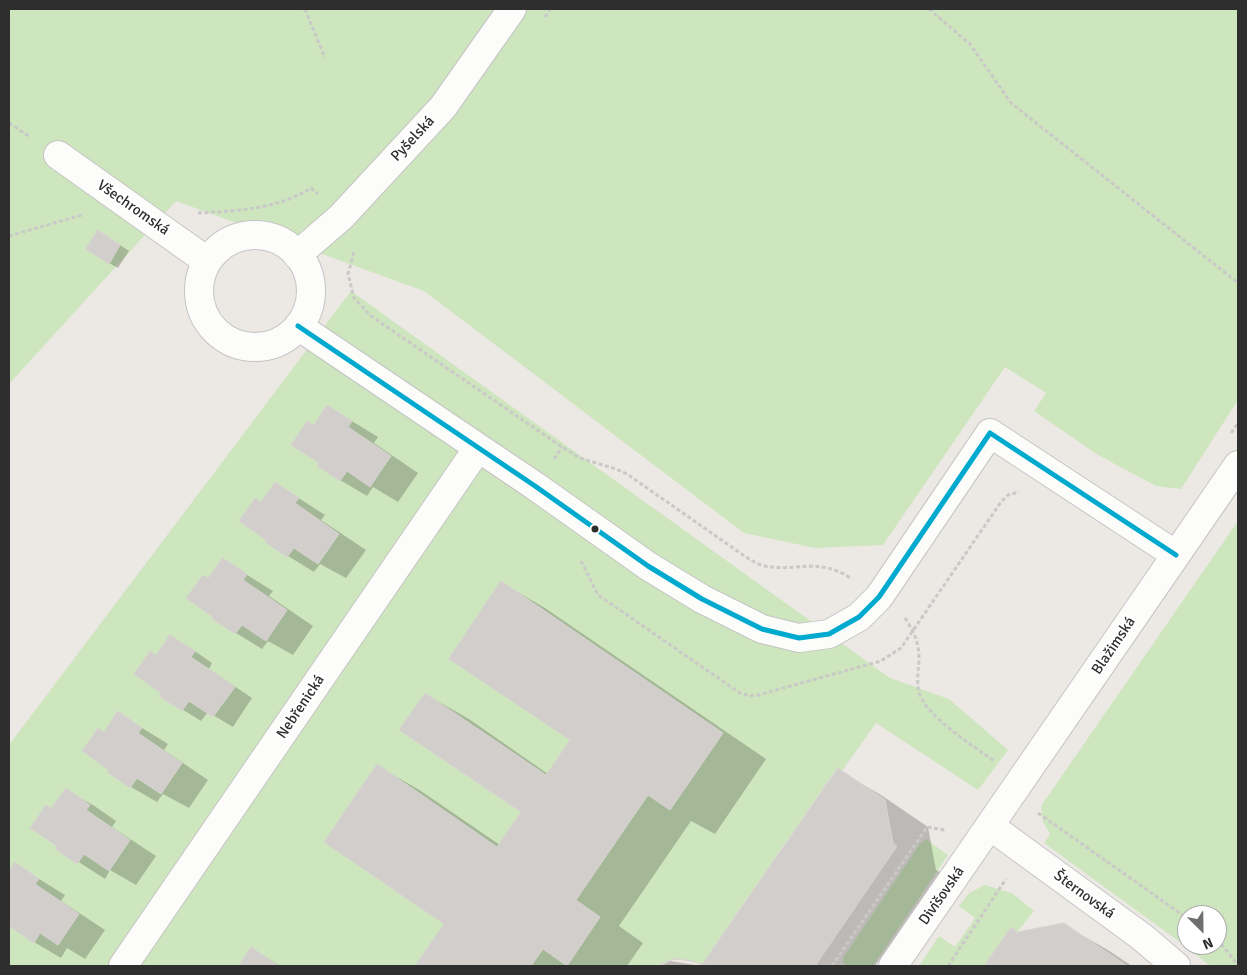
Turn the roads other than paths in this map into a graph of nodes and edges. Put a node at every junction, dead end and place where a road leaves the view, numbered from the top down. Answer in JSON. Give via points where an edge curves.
{"nodes":[{"id":1,"x":512,"y":9,"type":"edge"},
{"id":2,"x":58,"y":155,"type":"dead end"},
{"id":3,"x":297,"y":255,"type":"junction"},
{"id":4,"x":207,"y":261,"type":"junction"},
{"id":5,"x":298,"y":326,"type":"junction"},
{"id":6,"x":478,"y":448,"type":"junction"},
{"id":7,"x":1238,"y":465,"type":"edge"},
{"id":8,"x":1176,"y":555,"type":"junction"},
{"id":9,"x":990,"y":826,"type":"junction"},
{"id":10,"x":123,"y":966,"type":"edge"},
{"id":11,"x":893,"y":966,"type":"edge"},
{"id":12,"x":1176,"y":966,"type":"edge"}],
"edges":[{"from":1,"to":3,"type":"street","name":"Pyšelská","via":[[443,107],[341,217]]},
{"from":2,"to":4,"type":"street","name":"Všechromská"},
{"from":3,"to":4,"type":"street","via":[[273,238],[258,235],[229,241]]},
{"from":3,"to":5,"type":"street","via":[[310,281],[306,313]]},
{"from":4,"to":5,"type":"street","via":[[201,275],[200,305],[215,330],[227,340],[256,347],[272,344]]},
{"from":5,"to":6,"type":"street"},
{"from":6,"to":8,"type":"street","via":[[702,599],[762,629],[799,638],[829,634],[859,617],[879,597],[990,433]]},
{"from":6,"to":10,"type":"street","name":"Nebřenická"},
{"from":7,"to":8,"type":"street","name":"Blažimská"},
{"from":8,"to":9,"type":"street","name":"Blažimská"},
{"from":9,"to":11,"type":"street","name":"Divišovská"},
{"from":9,"to":12,"type":"street","name":"Šternovská","via":[[1142,937]]}]}
